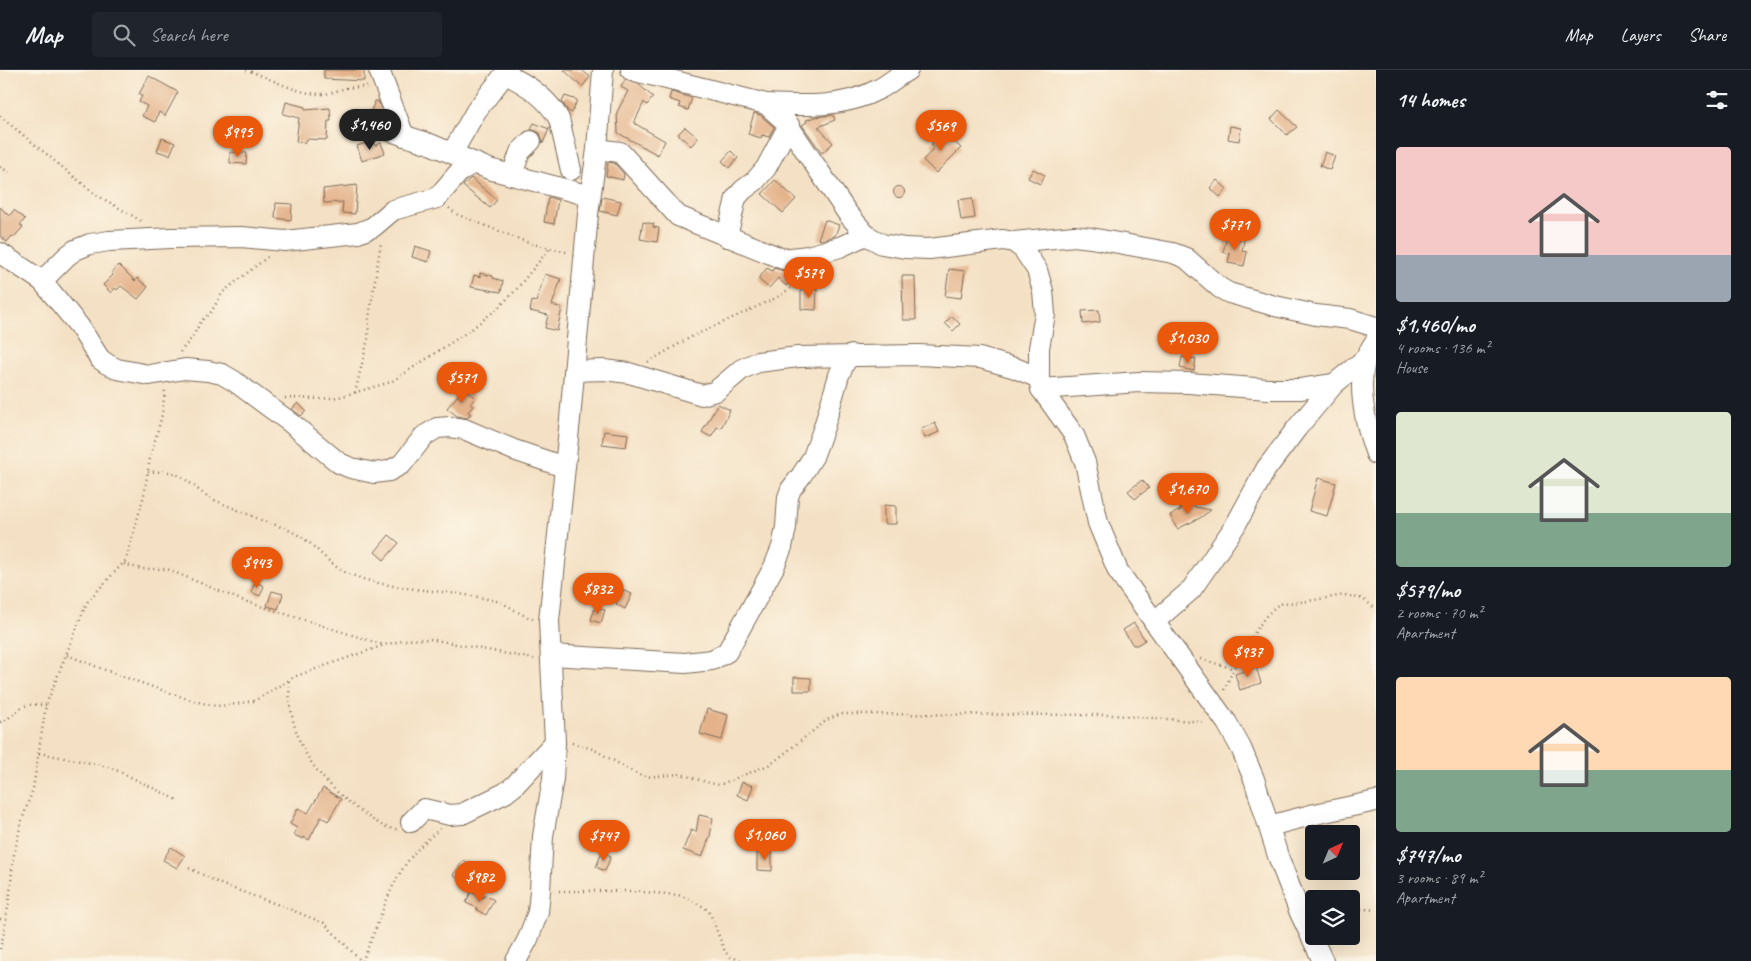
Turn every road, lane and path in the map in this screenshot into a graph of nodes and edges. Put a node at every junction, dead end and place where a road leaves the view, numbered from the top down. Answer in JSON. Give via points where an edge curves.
{"nodes":[{"id":1,"x":246,"y":70,"type":"edge"},
{"id":2,"x":603,"y":70,"type":"edge"},
{"id":3,"x":631,"y":70,"type":"edge"},
{"id":4,"x":908,"y":70,"type":"edge"},
{"id":5,"x":506,"y":72,"type":"edge"},
{"id":6,"x":383,"y":79,"type":"edge"},
{"id":7,"x":766,"y":104,"type":"junction"},
{"id":8,"x":0,"y":116,"type":"edge"},
{"id":9,"x":372,"y":125,"type":"dead end"},
{"id":10,"x":789,"y":125,"type":"junction"},
{"id":11,"x":404,"y":136,"type":"junction"},
{"id":12,"x":531,"y":141,"type":"dead end"},
{"id":13,"x":597,"y":152,"type":"junction"},
{"id":14,"x":452,"y":153,"type":"junction"},
{"id":15,"x":474,"y":163,"type":"junction"},
{"id":16,"x":0,"y":167,"type":"edge"},
{"id":17,"x":571,"y":170,"type":"junction"},
{"id":18,"x":9,"y":172,"type":"dead end"},
{"id":19,"x":512,"y":176,"type":"junction"},
{"id":20,"x":553,"y":186,"type":"junction"},
{"id":21,"x":590,"y":196,"type":"junction"},
{"id":22,"x":437,"y":198,"type":"junction"},
{"id":23,"x":148,"y":225,"type":"dead end"},
{"id":24,"x":866,"y":235,"type":"junction"},
{"id":25,"x":382,"y":237,"type":"dead end"},
{"id":26,"x":726,"y":237,"type":"junction"},
{"id":27,"x":285,"y":241,"type":"junction"},
{"id":28,"x":1014,"y":242,"type":"junction"},
{"id":29,"x":550,"y":248,"type":"junction"},
{"id":30,"x":0,"y":253,"type":"edge"},
{"id":31,"x":584,"y":257,"type":"junction"},
{"id":32,"x":819,"y":268,"type":"dead end"},
{"id":33,"x":42,"y":281,"type":"junction"},
{"id":34,"x":1376,"y":327,"type":"edge"},
{"id":35,"x":1376,"y":340,"type":"edge"},
{"id":36,"x":852,"y":355,"type":"junction"},
{"id":37,"x":1365,"y":359,"type":"junction"},
{"id":38,"x":574,"y":371,"type":"junction"},
{"id":39,"x":168,"y":373,"type":"junction"},
{"id":40,"x":629,"y":373,"type":"junction"},
{"id":41,"x":1040,"y":383,"type":"junction"},
{"id":42,"x":1334,"y":384,"type":"junction"},
{"id":43,"x":355,"y":392,"type":"junction"},
{"id":44,"x":283,"y":398,"type":"dead end"},
{"id":45,"x":1376,"y":454,"type":"edge"},
{"id":46,"x":564,"y":467,"type":"junction"},
{"id":47,"x":148,"y":472,"type":"junction"},
{"id":48,"x":124,"y":564,"type":"junction"},
{"id":49,"x":1376,"y":609,"type":"edge"},
{"id":50,"x":549,"y":621,"type":"junction"},
{"id":51,"x":1154,"y":622,"type":"junction"},
{"id":52,"x":384,"y":645,"type":"junction"},
{"id":53,"x":67,"y":655,"type":"junction"},
{"id":54,"x":1198,"y":658,"type":"dead end"},
{"id":55,"x":552,"y":659,"type":"junction"},
{"id":56,"x":1234,"y":669,"type":"junction"},
{"id":57,"x":289,"y":681,"type":"junction"},
{"id":58,"x":46,"y":705,"type":"junction"},
{"id":59,"x":1221,"y":715,"type":"junction"},
{"id":60,"x":0,"y":722,"type":"edge"},
{"id":61,"x":555,"y":742,"type":"junction"},
{"id":62,"x":40,"y":753,"type":"junction"},
{"id":63,"x":178,"y":800,"type":"dead end"},
{"id":64,"x":1376,"y":801,"type":"edge"},
{"id":65,"x":455,"y":815,"type":"junction"},
{"id":66,"x":410,"y":822,"type":"joint"},
{"id":67,"x":1269,"y":826,"type":"junction"},
{"id":68,"x":189,"y":868,"type":"dead end"},
{"id":69,"x":540,"y":891,"type":"junction"},
{"id":70,"x":1360,"y":909,"type":"edge"},
{"id":71,"x":1376,"y":910,"type":"edge"},
{"id":72,"x":0,"y":919,"type":"edge"},
{"id":73,"x":5,"y":919,"type":"junction"},
{"id":74,"x":0,"y":949,"type":"edge"},
{"id":75,"x":362,"y":961,"type":"edge"},
{"id":76,"x":516,"y":961,"type":"edge"},
{"id":77,"x":744,"y":961,"type":"edge"},
{"id":78,"x":1323,"y":961,"type":"edge"}],
"edges":[{"from":1,"to":6,"type":"path","via":[[288,87],[312,92],[333,92]]},
{"from":2,"to":13,"type":"street"},
{"from":3,"to":7,"type":"street"},
{"from":4,"to":7,"type":"street","via":[[880,89],[840,103],[807,106]]},
{"from":5,"to":14,"type":"street","via":[[476,111]]},
{"from":5,"to":17,"type":"street","via":[[530,87],[555,111]]},
{"from":6,"to":11,"type":"street"},
{"from":7,"to":10,"type":"street"},
{"from":8,"to":23,"type":"path","via":[[95,194]]},
{"from":9,"to":11,"type":"street"},
{"from":10,"to":24,"type":"street","via":[[848,214]]},
{"from":10,"to":26,"type":"street","via":[[766,168],[736,198]]},
{"from":11,"to":14,"type":"street"},
{"from":12,"to":19,"type":"street","via":[[520,152]]},
{"from":13,"to":17,"type":"street"},
{"from":13,"to":21,"type":"street"},
{"from":13,"to":26,"type":"street","via":[[620,152],[678,216]]},
{"from":14,"to":15,"type":"street"},
{"from":15,"to":19,"type":"street"},
{"from":15,"to":22,"type":"street","via":[[460,170]]},
{"from":16,"to":18,"type":"path"},
{"from":17,"to":20,"type":"street"},
{"from":19,"to":20,"type":"street"},
{"from":20,"to":21,"type":"street"},
{"from":21,"to":31,"type":"street"},
{"from":22,"to":27,"type":"street","via":[[393,210],[372,227],[358,233]]},
{"from":22,"to":29,"type":"path","via":[[456,214]]},
{"from":24,"to":26,"type":"street","via":[[792,259],[784,259]]},
{"from":24,"to":28,"type":"street","via":[[882,244],[929,249],[1003,240]]},
{"from":25,"to":43,"type":"path","via":[[368,339]]},
{"from":27,"to":33,"type":"street","via":[[171,238],[90,244],[67,256]]},
{"from":27,"to":39,"type":"path","via":[[223,292]]},
{"from":28,"to":34,"type":"street","via":[[1074,236],[1173,253],[1186,258],[1229,293]]},
{"from":28,"to":41,"type":"street","via":[[1023,249],[1037,270],[1043,291],[1045,314],[1040,348]]},
{"from":29,"to":31,"type":"path"},
{"from":29,"to":43,"type":"path","via":[[515,291],[469,331],[391,382]]},
{"from":30,"to":33,"type":"street"},
{"from":31,"to":38,"type":"street"},
{"from":32,"to":40,"type":"path","via":[[776,298],[691,337]]},
{"from":33,"to":39,"type":"street","via":[[73,318],[100,359],[118,369],[149,375]]},
{"from":35,"to":37,"type":"street"},
{"from":36,"to":40,"type":"street","via":[[758,362],[742,369],[716,391],[702,395]]},
{"from":36,"to":41,"type":"street","via":[[980,358],[1015,368]]},
{"from":36,"to":55,"type":"street","via":[[839,375],[813,457],[788,497],[782,547],[774,567],[727,652],[712,660],[685,663]]},
{"from":37,"to":42,"type":"street"},
{"from":37,"to":45,"type":"street","via":[[1363,401]]},
{"from":38,"to":40,"type":"street"},
{"from":38,"to":46,"type":"street"},
{"from":39,"to":46,"type":"street","via":[[196,369],[222,374],[291,423],[339,463],[351,468],[374,473],[389,471],[402,464],[424,436],[437,428],[450,426]]},
{"from":39,"to":47,"type":"path"},
{"from":41,"to":42,"type":"street","via":[[1188,383],[1268,390]]},
{"from":41,"to":51,"type":"street","via":[[1074,435],[1085,462],[1098,523],[1118,571]]},
{"from":42,"to":51,"type":"street","via":[[1266,469],[1235,526],[1191,590]]},
{"from":43,"to":44,"type":"path","via":[[321,399]]},
{"from":46,"to":50,"type":"street"},
{"from":47,"to":48,"type":"path"},
{"from":47,"to":50,"type":"path","via":[[178,474],[209,497],[302,537],[333,565],[357,577],[396,587],[497,601],[524,616]]},
{"from":48,"to":52,"type":"path","via":[[141,569],[168,569],[241,600]]},
{"from":48,"to":53,"type":"path","via":[[88,601]]},
{"from":49,"to":56,"type":"path","via":[[1363,599],[1344,595],[1283,603],[1265,617]]},
{"from":50,"to":55,"type":"street"},
{"from":51,"to":59,"type":"street"},
{"from":52,"to":55,"type":"path","via":[[430,639]]},
{"from":52,"to":57,"type":"path"},
{"from":53,"to":57,"type":"path","via":[[216,706],[254,701]]},
{"from":53,"to":58,"type":"path"},
{"from":54,"to":56,"type":"path"},
{"from":55,"to":61,"type":"street"},
{"from":56,"to":59,"type":"path"},
{"from":57,"to":66,"type":"path","via":[[289,704],[300,745],[329,786],[390,829],[405,827]]},
{"from":58,"to":60,"type":"path","via":[[27,705]]},
{"from":58,"to":62,"type":"path"},
{"from":59,"to":61,"type":"path","via":[[841,714],[828,720],[771,764],[719,785],[681,774],[646,777],[593,749]]},
{"from":59,"to":67,"type":"street","via":[[1241,748]]},
{"from":61,"to":65,"type":"street","via":[[505,793]]},
{"from":61,"to":69,"type":"street","via":[[553,779],[543,836]]},
{"from":62,"to":63,"type":"path","via":[[114,769]]},
{"from":62,"to":73,"type":"path","via":[[13,859]]},
{"from":64,"to":67,"type":"street"},
{"from":65,"to":66,"type":"street","via":[[424,809]]},
{"from":65,"to":75,"type":"path","via":[[408,862],[388,894]]},
{"from":67,"to":78,"type":"street","via":[[1300,913]]},
{"from":68,"to":75,"type":"path","via":[[223,885],[324,923]]},
{"from":69,"to":76,"type":"street","via":[[534,926]]},
{"from":69,"to":77,"type":"path","via":[[632,891],[682,897],[710,913],[725,952]]},
{"from":70,"to":71,"type":"path"},
{"from":72,"to":73,"type":"path"},
{"from":73,"to":74,"type":"path"}]}
